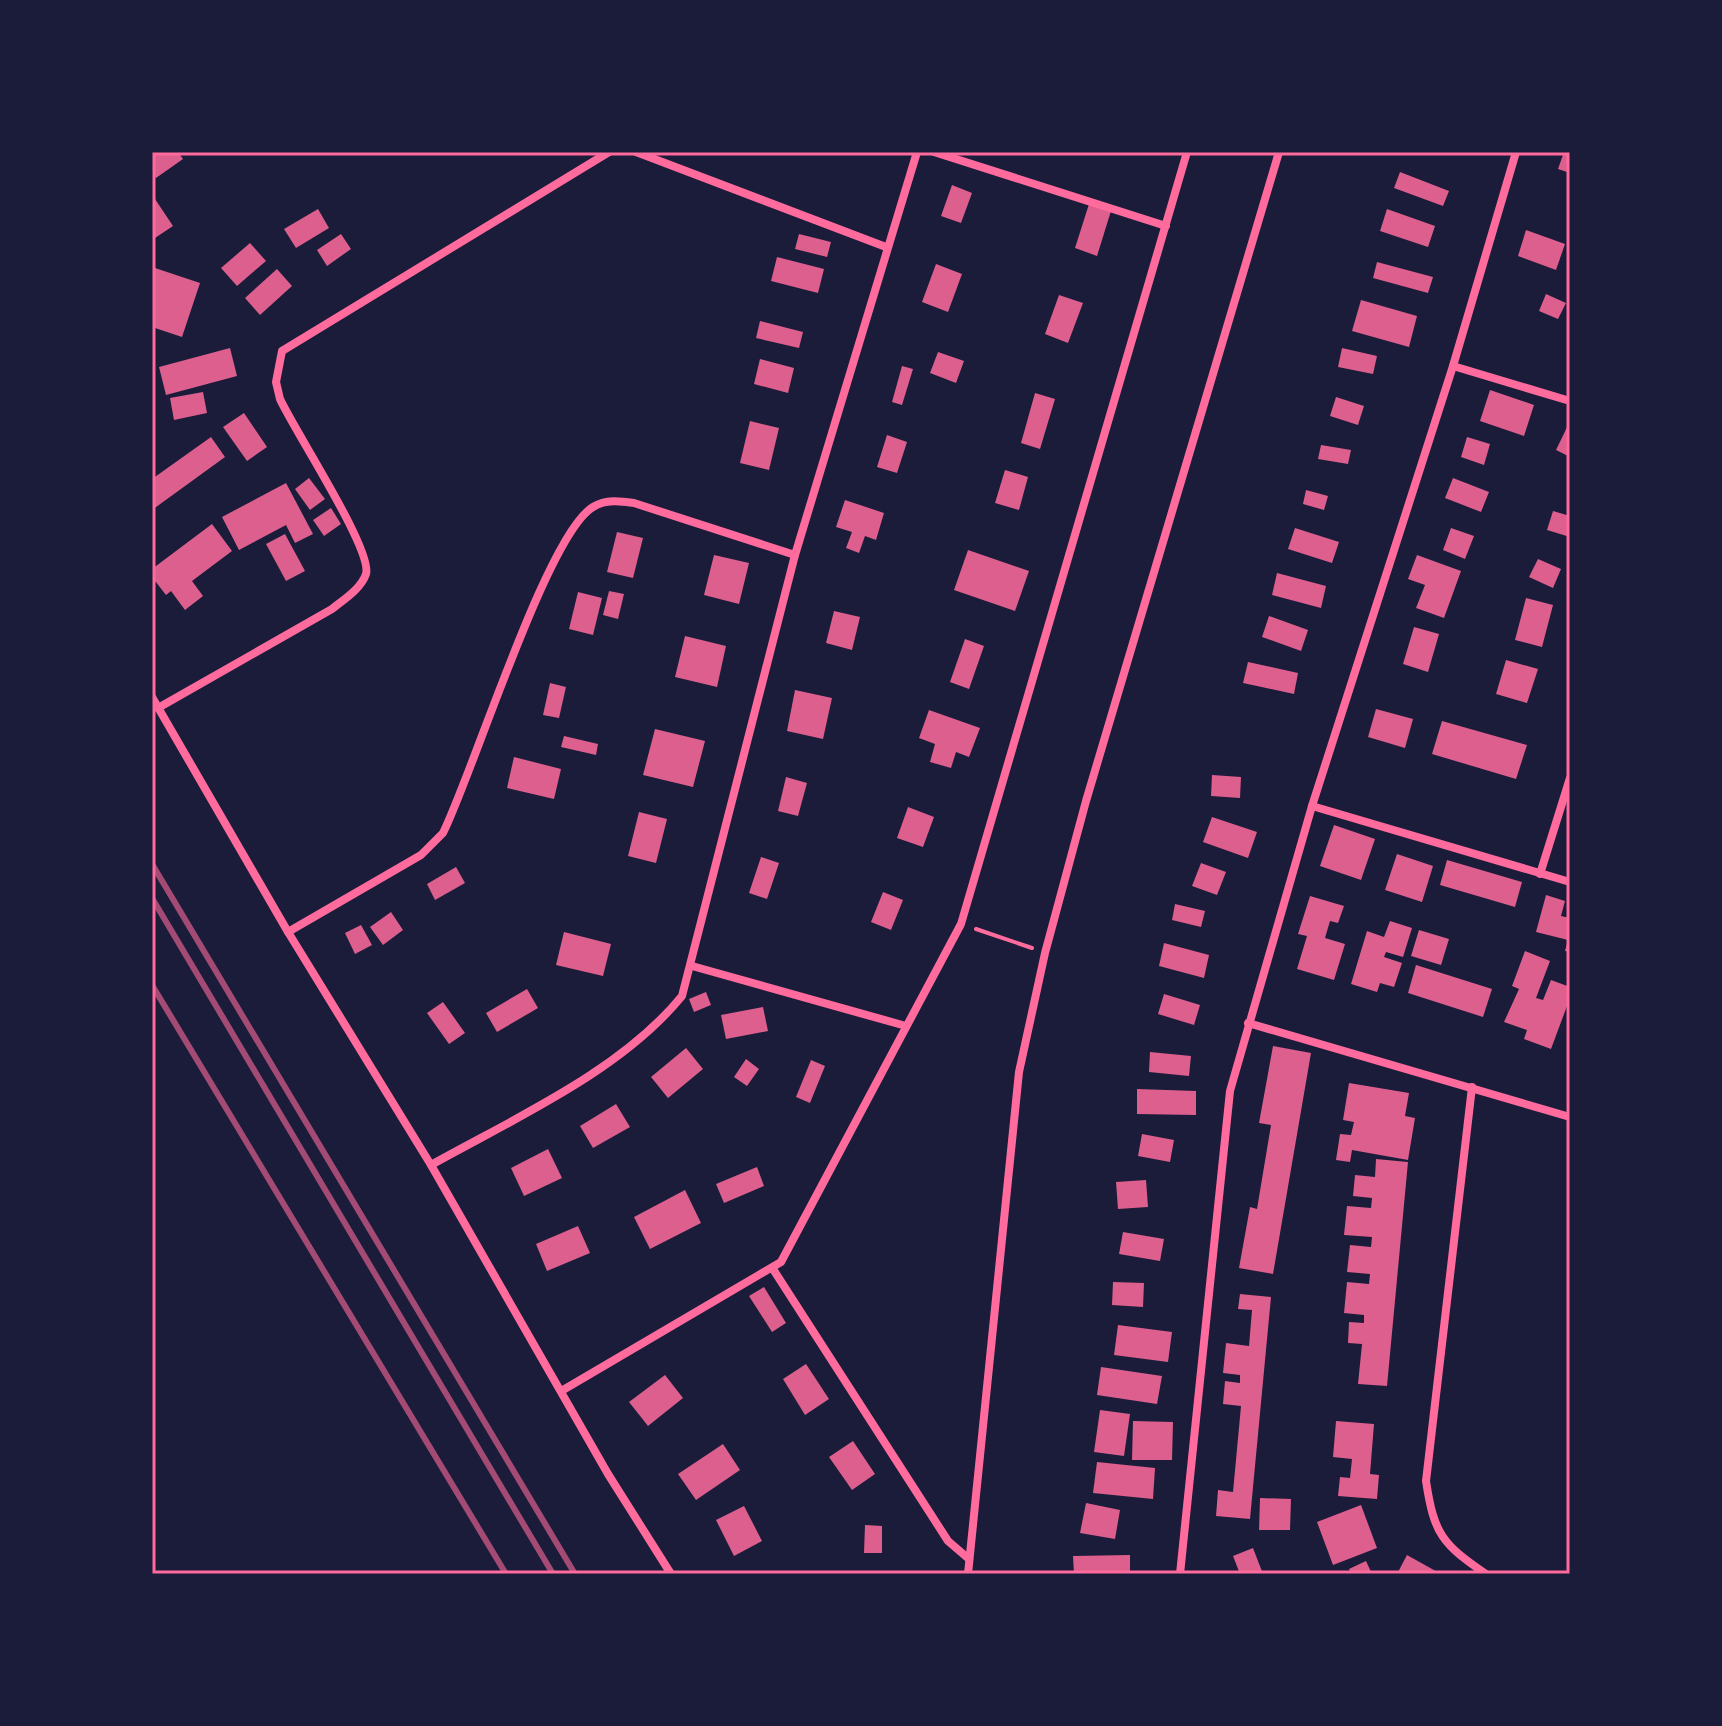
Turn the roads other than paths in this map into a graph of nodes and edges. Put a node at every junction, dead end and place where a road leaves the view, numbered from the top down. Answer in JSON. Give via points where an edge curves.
{"nodes":[{"id":1,"x":609,"y":152,"type":"edge"},
{"id":2,"x":636,"y":152,"type":"edge"},
{"id":3,"x":917,"y":152,"type":"edge"},
{"id":4,"x":934,"y":152,"type":"edge"},
{"id":5,"x":1187,"y":152,"type":"edge"},
{"id":6,"x":1279,"y":152,"type":"edge"},
{"id":7,"x":1516,"y":152,"type":"edge"},
{"id":8,"x":1166,"y":226,"type":"junction"},
{"id":9,"x":886,"y":247,"type":"junction"},
{"id":10,"x":1453,"y":366,"type":"junction"},
{"id":11,"x":1570,"y":401,"type":"edge"},
{"id":12,"x":795,"y":555,"type":"junction"},
{"id":13,"x":152,"y":697,"type":"edge"},
{"id":14,"x":158,"y":708,"type":"junction"},
{"id":15,"x":1570,"y":778,"type":"edge"},
{"id":16,"x":1312,"y":806,"type":"junction"},
{"id":17,"x":1540,"y":874,"type":"junction"},
{"id":18,"x":1570,"y":882,"type":"edge"},
{"id":19,"x":288,"y":932,"type":"junction"},
{"id":20,"x":692,"y":966,"type":"junction"},
{"id":21,"x":1248,"y":1023,"type":"junction"},
{"id":22,"x":906,"y":1026,"type":"junction"},
{"id":23,"x":1472,"y":1087,"type":"junction"},
{"id":24,"x":1570,"y":1117,"type":"edge"},
{"id":25,"x":431,"y":1165,"type":"junction"},
{"id":26,"x":773,"y":1269,"type":"junction"},
{"id":27,"x":563,"y":1390,"type":"junction"},
{"id":28,"x":969,"y":1559,"type":"junction"},
{"id":29,"x":671,"y":1574,"type":"edge"},
{"id":30,"x":968,"y":1574,"type":"edge"},
{"id":31,"x":1180,"y":1574,"type":"edge"},
{"id":32,"x":1486,"y":1574,"type":"edge"}],
"edges":[{"from":1,"to":14,"type":"street","via":[[282,351],[276,382],[280,399],[351,526],[366,574],[332,609]]},
{"from":2,"to":9,"type":"street"},
{"from":3,"to":9,"type":"street"},
{"from":4,"to":8,"type":"street"},
{"from":5,"to":8,"type":"street"},
{"from":6,"to":28,"type":"street","via":[[1045,953],[1019,1072]]},
{"from":7,"to":10,"type":"street"},
{"from":8,"to":22,"type":"street","via":[[961,924]]},
{"from":9,"to":12,"type":"street"},
{"from":10,"to":11,"type":"street"},
{"from":10,"to":16,"type":"street"},
{"from":12,"to":19,"type":"street","via":[[634,503],[611,501],[591,507],[565,544],[536,605],[443,833],[421,855]]},
{"from":12,"to":20,"type":"street"},
{"from":13,"to":14,"type":"street"},
{"from":14,"to":19,"type":"street"},
{"from":15,"to":17,"type":"street"},
{"from":16,"to":17,"type":"street"},
{"from":16,"to":21,"type":"street"},
{"from":17,"to":18,"type":"street"},
{"from":19,"to":25,"type":"street"},
{"from":20,"to":22,"type":"street"},
{"from":20,"to":25,"type":"street","via":[[682,996],[631,1045],[557,1095]]},
{"from":21,"to":23,"type":"street"},
{"from":21,"to":31,"type":"street","via":[[1224,1128]]},
{"from":22,"to":26,"type":"street"},
{"from":23,"to":24,"type":"street"},
{"from":23,"to":32,"type":"street","via":[[1426,1481],[1432,1522]]},
{"from":25,"to":27,"type":"street"},
{"from":26,"to":27,"type":"street"},
{"from":26,"to":28,"type":"street","via":[[948,1541]]},
{"from":27,"to":29,"type":"street"},
{"from":28,"to":30,"type":"street"}]}
